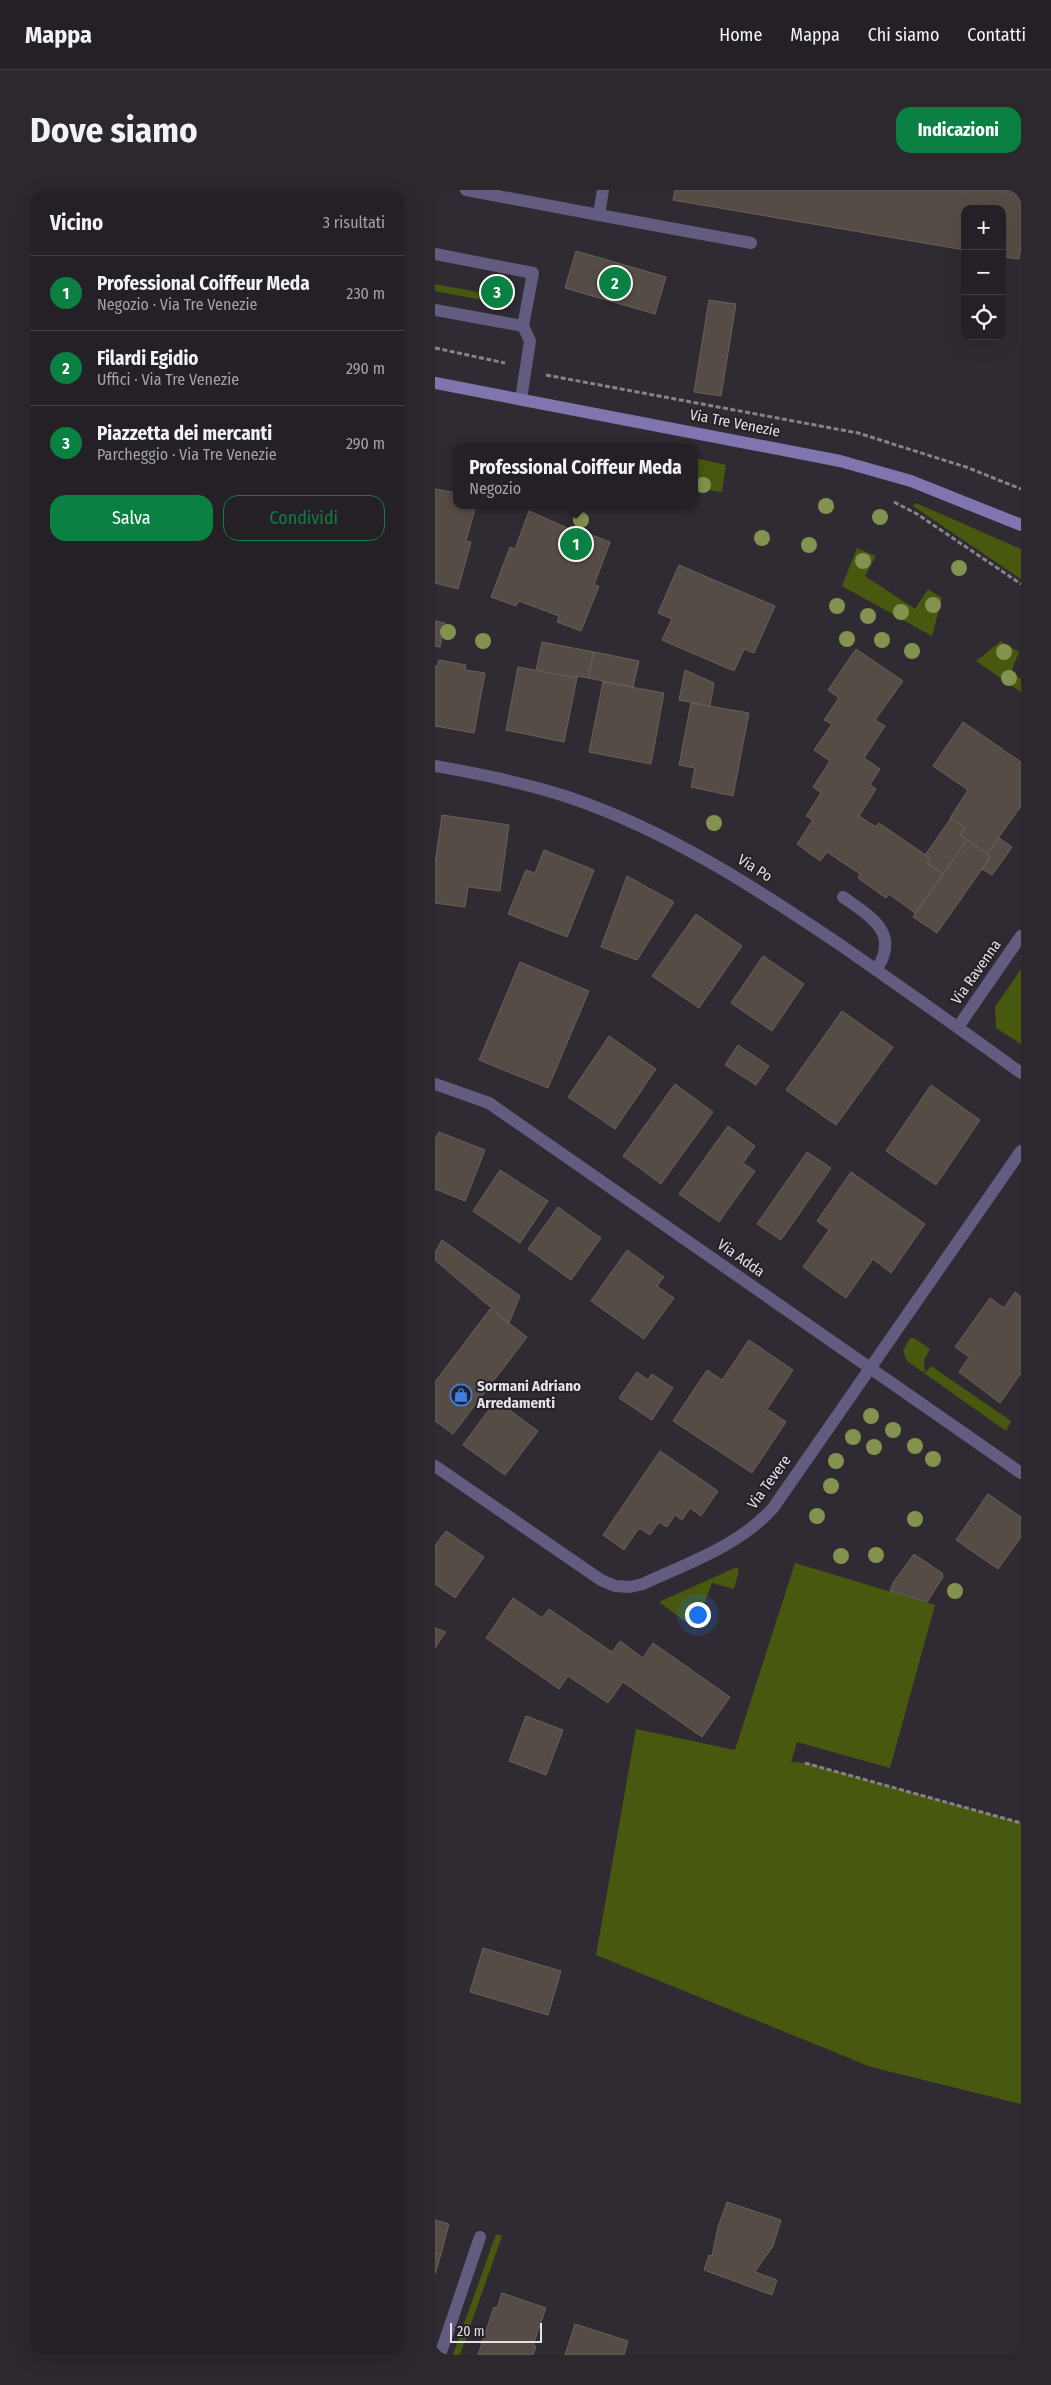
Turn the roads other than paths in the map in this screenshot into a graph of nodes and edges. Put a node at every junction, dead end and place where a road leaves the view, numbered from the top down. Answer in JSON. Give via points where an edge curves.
{"nodes":[{"id":1,"x":466,"y":190,"type":"edge"},
{"id":2,"x":603,"y":190,"type":"edge"},
{"id":3,"x":599,"y":215,"type":"junction"},
{"id":4,"x":751,"y":243,"type":"dead end"},
{"id":5,"x":435,"y":254,"type":"edge"},
{"id":6,"x":435,"y":310,"type":"edge"},
{"id":7,"x":523,"y":326,"type":"junction"},
{"id":8,"x":435,"y":383,"type":"edge"},
{"id":9,"x":521,"y":399,"type":"junction"},
{"id":10,"x":1021,"y":525,"type":"edge"},
{"id":11,"x":435,"y":766,"type":"edge"},
{"id":12,"x":843,"y":897,"type":"dead end"},
{"id":13,"x":1021,"y":936,"type":"edge"},
{"id":14,"x":877,"y":970,"type":"junction"},
{"id":15,"x":958,"y":1027,"type":"junction"},
{"id":16,"x":1021,"y":1073,"type":"edge"},
{"id":17,"x":435,"y":1084,"type":"edge"},
{"id":18,"x":1021,"y":1151,"type":"edge"},
{"id":19,"x":870,"y":1367,"type":"junction"},
{"id":20,"x":435,"y":1466,"type":"edge"},
{"id":21,"x":1021,"y":1473,"type":"edge"},
{"id":22,"x":480,"y":2237,"type":"dead end"},
{"id":23,"x":440,"y":2355,"type":"edge"}],
"edges":[{"from":1,"to":3,"type":"street"},
{"from":2,"to":3,"type":"street"},
{"from":3,"to":4,"type":"street"},
{"from":5,"to":7,"type":"street","via":[[533,273]]},
{"from":6,"to":7,"type":"street"},
{"from":7,"to":9,"type":"street","via":[[531,341]]},
{"from":8,"to":9,"type":"street","name":"Via Tre Venezie"},
{"from":9,"to":10,"type":"street","name":"Via Tre Venezie","via":[[840,461],[911,480]]},
{"from":11,"to":14,"type":"street","name":"Via Po","via":[[549,791],[607,812],[682,846],[755,887]]},
{"from":12,"to":14,"type":"street","via":[[881,927],[885,954]]},
{"from":13,"to":15,"type":"street","name":"Via Ravenna"},
{"from":14,"to":15,"type":"street","name":"Via Po"},
{"from":15,"to":16,"type":"street","name":"Via Po"},
{"from":17,"to":19,"type":"street","name":"Via Adda","via":[[489,1103]]},
{"from":18,"to":19,"type":"street","name":"Via Tevere"},
{"from":19,"to":20,"type":"street","name":"Via Tevere","via":[[759,1524],[741,1537],[693,1561],[630,1587],[615,1586],[587,1571]]},
{"from":19,"to":21,"type":"street","name":"Via Adda"},
{"from":22,"to":23,"type":"street"}]}
